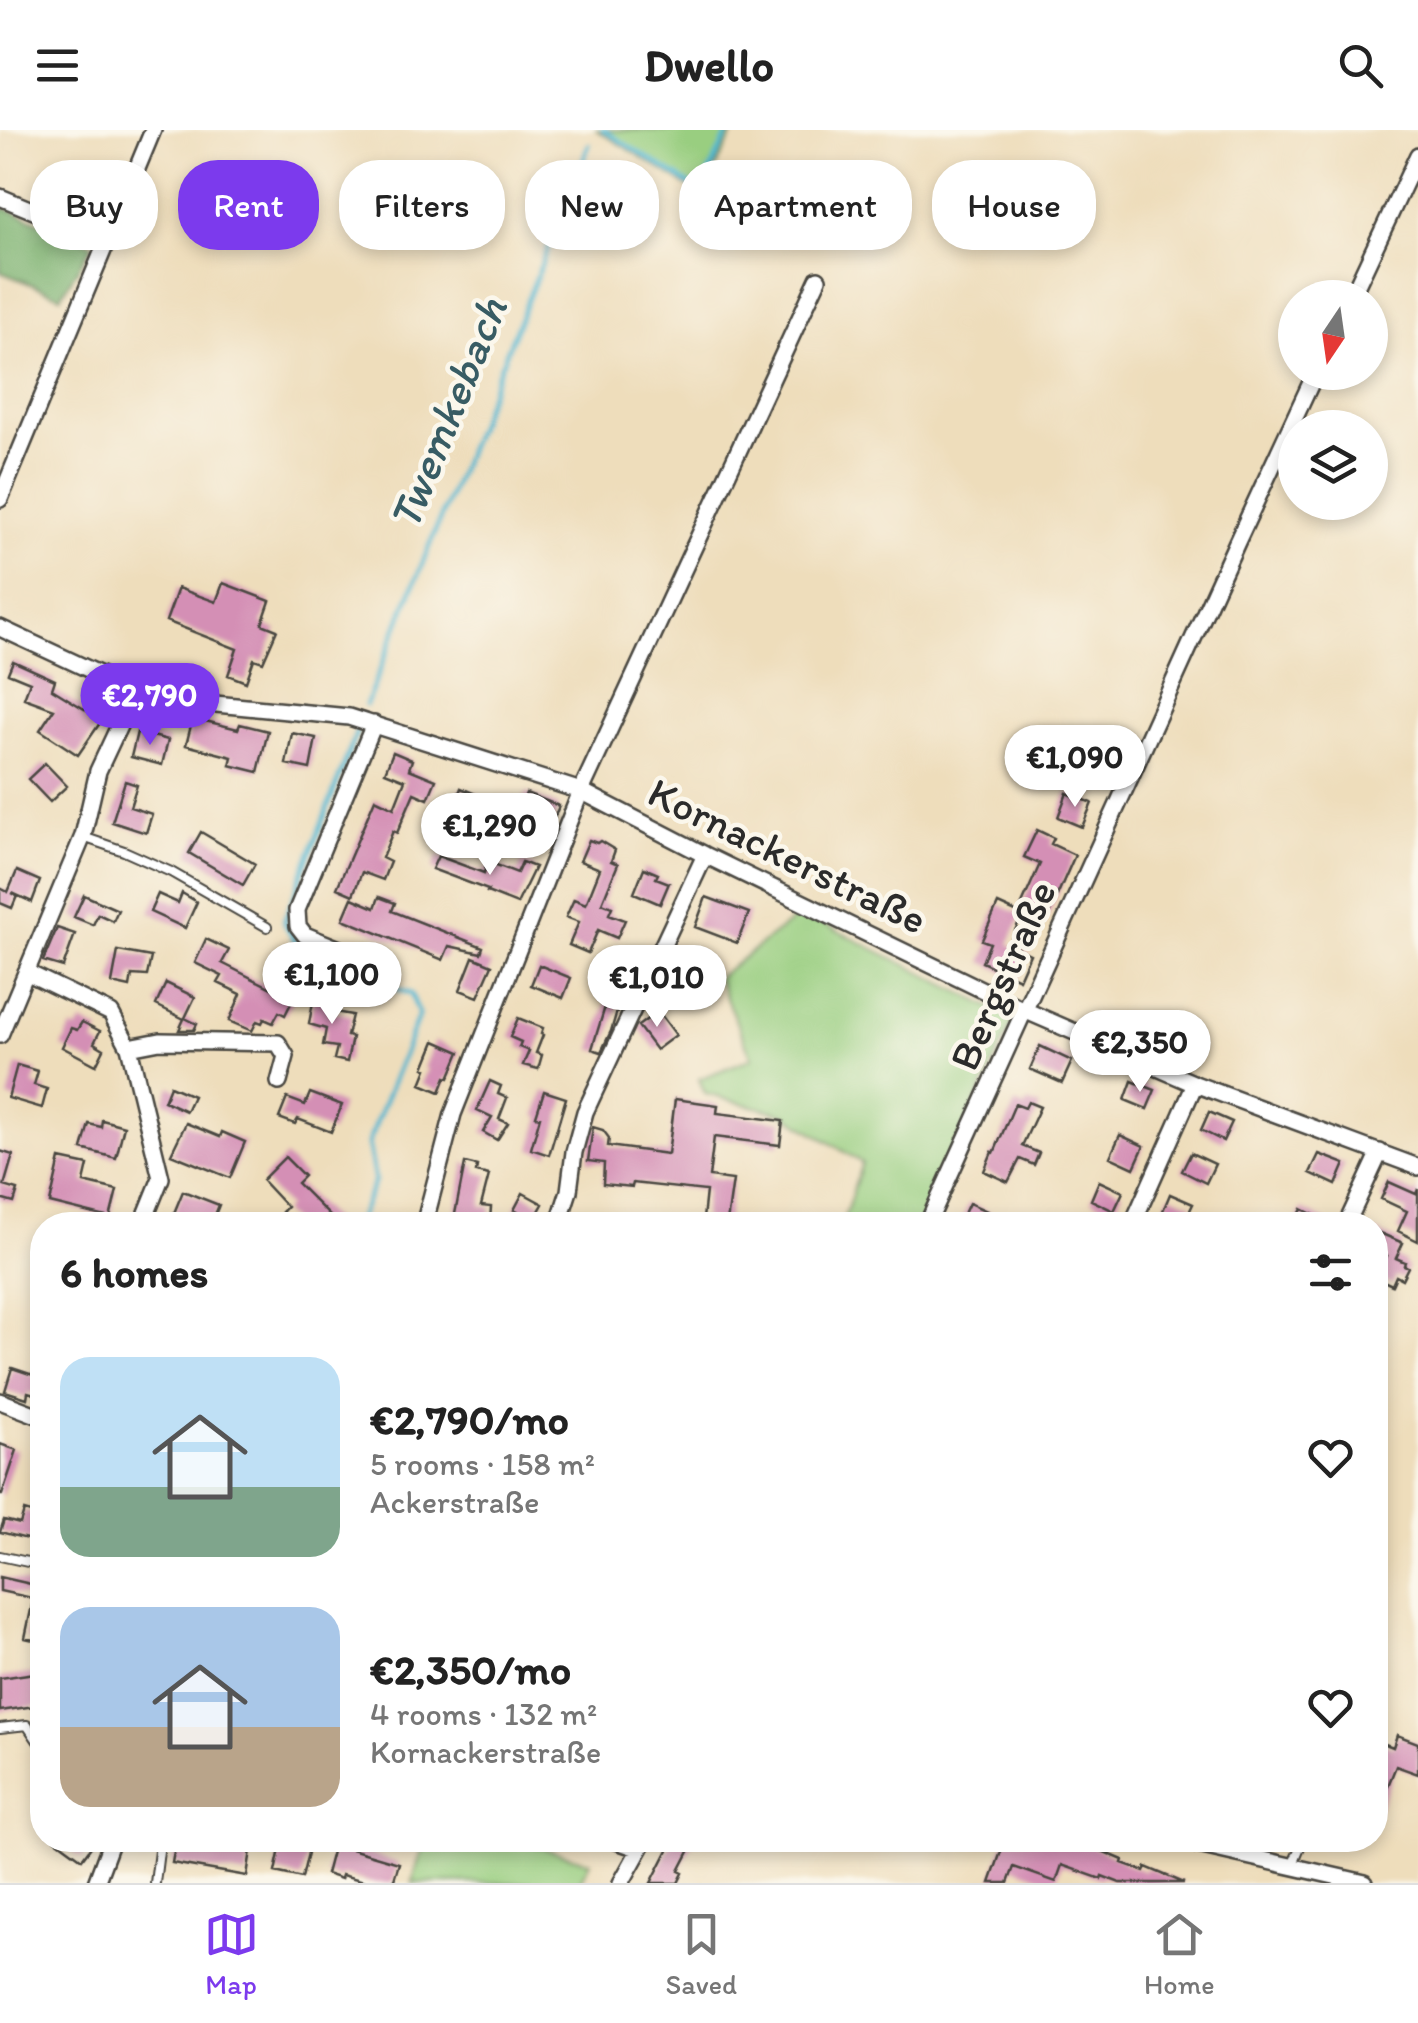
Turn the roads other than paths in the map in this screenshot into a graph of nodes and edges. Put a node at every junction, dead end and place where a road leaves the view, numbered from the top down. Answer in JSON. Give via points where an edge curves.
{"nodes":[{"id":1,"x":154,"y":130,"type":"edge"},
{"id":2,"x":1418,"y":156,"type":"edge"},
{"id":3,"x":142,"y":160,"type":"edge"},
{"id":4,"x":0,"y":197,"type":"edge"},
{"id":5,"x":30,"y":210,"type":"edge"},
{"id":6,"x":105,"y":250,"type":"edge"},
{"id":7,"x":818,"y":280,"type":"dead end"},
{"id":8,"x":1359,"y":280,"type":"edge"},
{"id":9,"x":1308,"y":390,"type":"edge"},
{"id":10,"x":0,"y":499,"type":"edge"},
{"id":11,"x":0,"y":628,"type":"edge"},
{"id":12,"x":133,"y":696,"type":"junction"},
{"id":13,"x":374,"y":724,"type":"junction"},
{"id":14,"x":581,"y":792,"type":"junction"},
{"id":15,"x":82,"y":836,"type":"junction"},
{"id":16,"x":705,"y":855,"type":"junction"},
{"id":17,"x":267,"y":927,"type":"dead end"},
{"id":18,"x":359,"y":957,"type":"dead end"},
{"id":19,"x":26,"y":972,"type":"junction"},
{"id":20,"x":1024,"y":1010,"type":"junction"},
{"id":21,"x":0,"y":1035,"type":"edge"},
{"id":22,"x":129,"y":1047,"type":"junction"},
{"id":23,"x":279,"y":1082,"type":"dead end"},
{"id":24,"x":1195,"y":1084,"type":"junction"},
{"id":25,"x":1380,"y":1152,"type":"junction"},
{"id":26,"x":1418,"y":1167,"type":"edge"},
{"id":27,"x":147,"y":1212,"type":"edge"},
{"id":28,"x":427,"y":1212,"type":"edge"},
{"id":29,"x":562,"y":1212,"type":"edge"},
{"id":30,"x":933,"y":1212,"type":"edge"},
{"id":31,"x":1138,"y":1212,"type":"edge"},
{"id":32,"x":1352,"y":1212,"type":"edge"},
{"id":33,"x":0,"y":1402,"type":"edge"},
{"id":34,"x":30,"y":1413,"type":"edge"},
{"id":35,"x":0,"y":1556,"type":"edge"},
{"id":36,"x":30,"y":1561,"type":"edge"},
{"id":37,"x":30,"y":1727,"type":"edge"},
{"id":38,"x":0,"y":1728,"type":"edge"},
{"id":39,"x":108,"y":1852,"type":"edge"},
{"id":40,"x":157,"y":1852,"type":"edge"},
{"id":41,"x":638,"y":1852,"type":"edge"},
{"id":42,"x":1229,"y":1852,"type":"edge"},
{"id":43,"x":1297,"y":1852,"type":"edge"},
{"id":44,"x":1290,"y":1866,"type":"junction"},
{"id":45,"x":96,"y":1883,"type":"edge"},
{"id":46,"x":155,"y":1883,"type":"edge"},
{"id":47,"x":621,"y":1883,"type":"edge"},
{"id":48,"x":1282,"y":1883,"type":"edge"},
{"id":49,"x":1366,"y":1883,"type":"edge"}],
"edges":[{"from":1,"to":3,"type":"street"},
{"from":2,"to":8,"type":"street"},
{"from":4,"to":5,"type":"street"},
{"from":6,"to":10,"type":"street"},
{"from":7,"to":14,"type":"street"},
{"from":9,"to":20,"type":"street","name":"Bergstraße"},
{"from":11,"to":12,"type":"street","name":"Kornackerstraße"},
{"from":12,"to":13,"type":"street","name":"Kornackerstraße","via":[[349,716]]},
{"from":12,"to":15,"type":"street","via":[[98,772]]},
{"from":13,"to":14,"type":"street","name":"Kornackerstraße"},
{"from":13,"to":18,"type":"street","via":[[297,910],[304,935]]},
{"from":14,"to":16,"type":"street","name":"Kornackerstraße"},
{"from":14,"to":28,"type":"street","via":[[453,1114]]},
{"from":15,"to":17,"type":"lane","via":[[171,872]]},
{"from":15,"to":19,"type":"street"},
{"from":16,"to":20,"type":"street","name":"Kornackerstraße"},
{"from":16,"to":29,"type":"street","via":[[584,1112]]},
{"from":19,"to":21,"type":"street"},
{"from":19,"to":22,"type":"street","via":[[111,1014]]},
{"from":20,"to":24,"type":"street","name":"Kornackerstraße"},
{"from":20,"to":30,"type":"street","name":"Bergstraße"},
{"from":22,"to":23,"type":"street","via":[[278,1043],[286,1056]]},
{"from":22,"to":27,"type":"street","via":[[161,1178]]},
{"from":24,"to":25,"type":"street","name":"Kornackerstraße"},
{"from":24,"to":31,"type":"street"},
{"from":25,"to":26,"type":"street","name":"Kornackerstraße"},
{"from":25,"to":32,"type":"street"},
{"from":33,"to":34,"type":"street"},
{"from":35,"to":36,"type":"lane"},
{"from":37,"to":38,"type":"lane"},
{"from":39,"to":45,"type":"street"},
{"from":40,"to":46,"type":"lane"},
{"from":41,"to":47,"type":"street"},
{"from":42,"to":44,"type":"street"},
{"from":43,"to":44,"type":"lane"},
{"from":44,"to":48,"type":"street"},
{"from":44,"to":49,"type":"street"}]}
